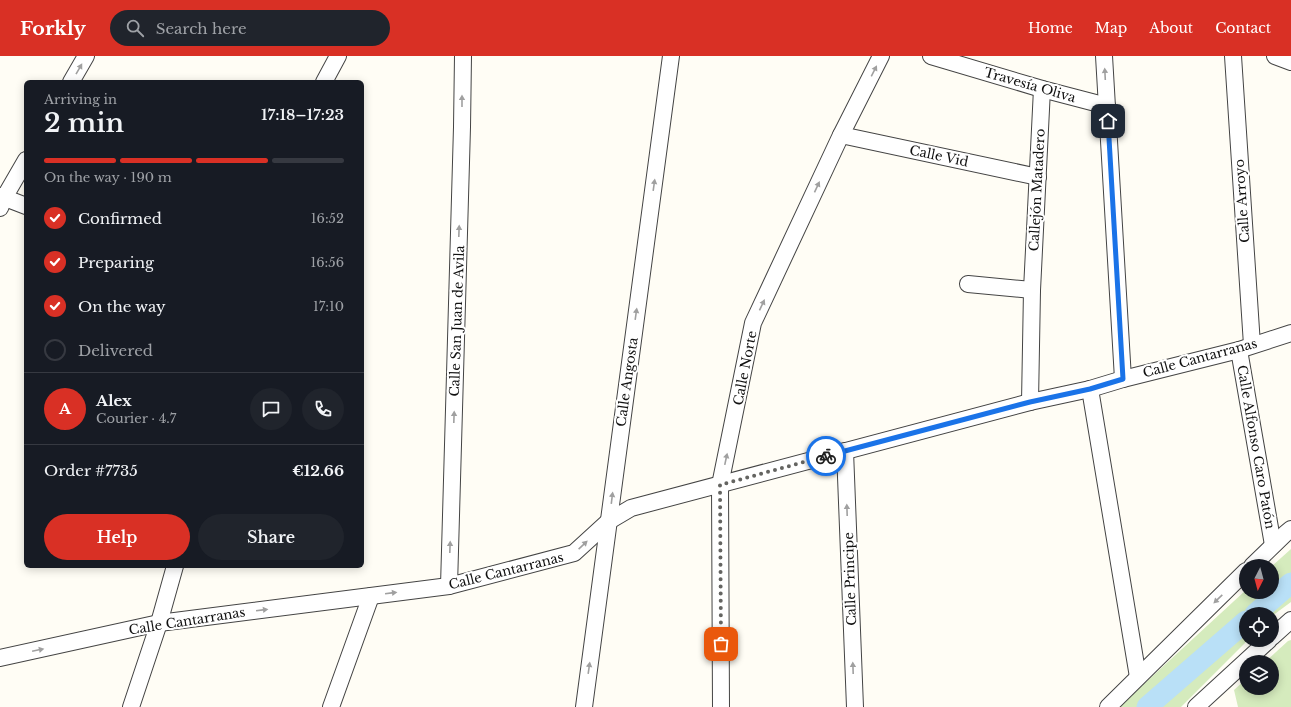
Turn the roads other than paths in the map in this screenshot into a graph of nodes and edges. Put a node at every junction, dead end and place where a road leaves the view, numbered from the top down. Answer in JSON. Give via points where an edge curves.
{"nodes":[{"id":1,"x":86,"y":56,"type":"edge"},
{"id":2,"x":338,"y":56,"type":"edge"},
{"id":3,"x":463,"y":56,"type":"edge"},
{"id":4,"x":671,"y":56,"type":"edge"},
{"id":5,"x":881,"y":56,"type":"edge"},
{"id":6,"x":931,"y":56,"type":"edge"},
{"id":7,"x":1104,"y":56,"type":"edge"},
{"id":8,"x":1233,"y":56,"type":"edge"},
{"id":9,"x":1275,"y":56,"type":"edge"},
{"id":10,"x":1291,"y":62,"type":"edge"},
{"id":11,"x":72,"y":80,"type":"edge"},
{"id":12,"x":325,"y":80,"type":"edge"},
{"id":13,"x":1042,"y":89,"type":"junction"},
{"id":14,"x":1107,"y":106,"type":"junction"},
{"id":15,"x":841,"y":135,"type":"junction"},
{"id":16,"x":24,"y":163,"type":"edge"},
{"id":17,"x":1038,"y":177,"type":"junction"},
{"id":18,"x":1,"y":201,"type":"edge"},
{"id":19,"x":24,"y":206,"type":"edge"},
{"id":20,"x":968,"y":284,"type":"dead end"},
{"id":21,"x":1032,"y":290,"type":"junction"},
{"id":22,"x":1291,"y":333,"type":"edge"},
{"id":23,"x":1246,"y":348,"type":"junction"},
{"id":24,"x":1123,"y":379,"type":"junction"},
{"id":25,"x":1090,"y":389,"type":"junction"},
{"id":26,"x":1030,"y":402,"type":"junction"},
{"id":27,"x":844,"y":451,"type":"junction"},
{"id":28,"x":720,"y":485,"type":"junction"},
{"id":29,"x":609,"y":521,"type":"junction"},
{"id":30,"x":1291,"y":529,"type":"edge"},
{"id":31,"x":1273,"y":545,"type":"junction"},
{"id":32,"x":1259,"y":559,"type":"edge"},
{"id":33,"x":174,"y":568,"type":"edge"},
{"id":34,"x":1239,"y":578,"type":"edge"},
{"id":35,"x":449,"y":586,"type":"junction"},
{"id":36,"x":371,"y":596,"type":"junction"},
{"id":37,"x":1291,"y":620,"type":"edge"},
{"id":38,"x":159,"y":623,"type":"junction"},
{"id":39,"x":1279,"y":631,"type":"edge"},
{"id":40,"x":1262,"y":647,"type":"edge"},
{"id":41,"x":0,"y":658,"type":"edge"},
{"id":42,"x":1138,"y":677,"type":"junction"},
{"id":43,"x":1213,"y":699,"type":"edge"},
{"id":44,"x":131,"y":707,"type":"edge"},
{"id":45,"x":332,"y":707,"type":"edge"},
{"id":46,"x":584,"y":707,"type":"edge"},
{"id":47,"x":721,"y":707,"type":"edge"},
{"id":48,"x":855,"y":707,"type":"edge"},
{"id":49,"x":1108,"y":707,"type":"edge"},
{"id":50,"x":1196,"y":707,"type":"edge"}],
"edges":[{"from":11,"to":1,"type":"street","one_way":true},
{"from":2,"to":12,"type":"street"},
{"from":35,"to":3,"type":"street","name":"Calle San Juan de Avila","one_way":true},
{"from":29,"to":4,"type":"street","name":"Calle Angosta","one_way":true},
{"from":15,"to":5,"type":"street","name":"Calle Norte","one_way":true},
{"from":6,"to":13,"type":"street","name":"Travesía Oliva"},
{"from":14,"to":7,"type":"street","one_way":true},
{"from":8,"to":23,"type":"street","name":"Calle Arroyo"},
{"from":9,"to":10,"type":"street"},
{"from":13,"to":14,"type":"street","name":"Travesía Oliva"},
{"from":13,"to":17,"type":"street","name":"Callejón Matadero"},
{"from":14,"to":24,"type":"street"},
{"from":15,"to":17,"type":"street","name":"Calle Vid"},
{"from":28,"to":15,"type":"street","name":"Calle Norte","one_way":true,"via":[[754,323]]},
{"from":16,"to":18,"type":"street"},
{"from":17,"to":21,"type":"street","name":"Callejón Matadero"},
{"from":18,"to":19,"type":"street"},
{"from":20,"to":21,"type":"street"},
{"from":21,"to":26,"type":"street","name":"Callejón Matadero"},
{"from":22,"to":23,"type":"street","name":"Calle Cantarranas"},
{"from":23,"to":24,"type":"street","name":"Calle Cantarranas"},
{"from":23,"to":31,"type":"street","name":"Calle Alfonso Caro Patón"},
{"from":24,"to":25,"type":"street","name":"Calle Cantarranas"},
{"from":25,"to":26,"type":"street","name":"Calle Cantarranas"},
{"from":25,"to":42,"type":"street"},
{"from":26,"to":27,"type":"street","name":"Calle Cantarranas"},
{"from":27,"to":28,"type":"street","name":"Calle Cantarranas"},
{"from":48,"to":27,"type":"street","name":"Calle Principe","one_way":true},
{"from":28,"to":29,"type":"street","name":"Calle Cantarranas","via":[[631,508]]},
{"from":28,"to":47,"type":"street","name":"Calle Norte"},
{"from":35,"to":29,"type":"street","name":"Calle Cantarranas","one_way":true,"via":[[574,553]]},
{"from":46,"to":29,"type":"street","name":"Calle Angosta","one_way":true},
{"from":30,"to":31,"type":"street"},
{"from":31,"to":32,"type":"street"},
{"from":33,"to":38,"type":"street"},
{"from":34,"to":42,"type":"street","one_way":true},
{"from":36,"to":35,"type":"street","name":"Calle Cantarranas","one_way":true},
{"from":38,"to":36,"type":"street","name":"Calle Cantarranas","one_way":true},
{"from":36,"to":45,"type":"street"},
{"from":37,"to":39,"type":"street"},
{"from":41,"to":38,"type":"street","name":"Calle Cantarranas","one_way":true},
{"from":38,"to":44,"type":"street"},
{"from":40,"to":43,"type":"street"},
{"from":42,"to":49,"type":"street"},
{"from":43,"to":50,"type":"street"}]}
